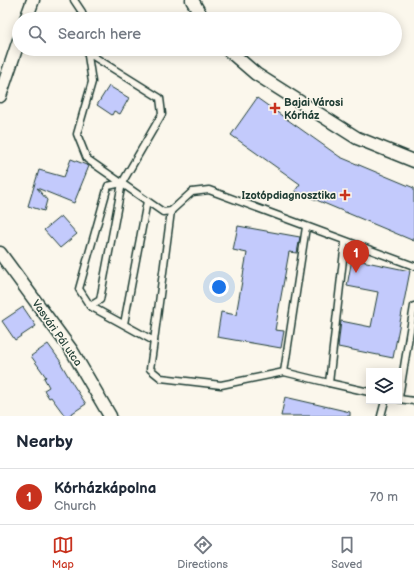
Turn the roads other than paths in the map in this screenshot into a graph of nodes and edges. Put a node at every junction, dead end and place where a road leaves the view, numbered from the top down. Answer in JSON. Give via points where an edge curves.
{"nodes":[{"id":1,"x":33,"y":0,"type":"edge"},
{"id":2,"x":74,"y":0,"type":"edge"},
{"id":3,"x":192,"y":0,"type":"edge"},
{"id":4,"x":29,"y":12,"type":"edge"},
{"id":5,"x":82,"y":12,"type":"edge"},
{"id":6,"x":198,"y":12,"type":"edge"},
{"id":7,"x":14,"y":56,"type":"edge"},
{"id":8,"x":89,"y":56,"type":"edge"},
{"id":9,"x":96,"y":56,"type":"edge"},
{"id":10,"x":235,"y":56,"type":"edge"},
{"id":11,"x":0,"y":96,"type":"edge"},
{"id":12,"x":414,"y":161,"type":"edge"},
{"id":13,"x":122,"y":183,"type":"junction"},
{"id":14,"x":147,"y":201,"type":"junction"},
{"id":15,"x":172,"y":211,"type":"junction"},
{"id":16,"x":306,"y":227,"type":"junction"},
{"id":17,"x":345,"y":242,"type":"junction"},
{"id":18,"x":0,"y":253,"type":"edge"},
{"id":19,"x":414,"y":266,"type":"edge"},
{"id":20,"x":90,"y":306,"type":"junction"},
{"id":21,"x":414,"y":306,"type":"edge"},
{"id":22,"x":124,"y":324,"type":"junction"},
{"id":23,"x":154,"y":341,"type":"junction"},
{"id":24,"x":284,"y":372,"type":"junction"},
{"id":25,"x":402,"y":380,"type":"edge"},
{"id":26,"x":329,"y":383,"type":"junction"},
{"id":27,"x":366,"y":391,"type":"edge"},
{"id":28,"x":402,"y":399,"type":"edge"},
{"id":29,"x":414,"y":401,"type":"edge"},
{"id":30,"x":384,"y":404,"type":"edge"},
{"id":31,"x":110,"y":416,"type":"edge"},
{"id":32,"x":381,"y":416,"type":"edge"}],
"edges":[{"from":1,"to":4,"type":"street"},
{"from":2,"to":5,"type":"lane"},
{"from":3,"to":6,"type":"street"},
{"from":7,"to":11,"type":"street"},
{"from":8,"to":13,"type":"lane","via":[[92,82],[77,134],[87,159]]},
{"from":9,"to":13,"type":"lane","via":[[160,98],[162,114]]},
{"from":10,"to":12,"type":"street","via":[[256,74],[357,138]]},
{"from":13,"to":14,"type":"lane"},
{"from":13,"to":20,"type":"lane","via":[[100,300]]},
{"from":13,"to":20,"type":"lane","via":[[108,186],[78,289]]},
{"from":14,"to":15,"type":"lane","via":[[163,212]]},
{"from":14,"to":22,"type":"lane"},
{"from":15,"to":16,"type":"lane","via":[[192,192],[209,190]]},
{"from":15,"to":23,"type":"lane"},
{"from":16,"to":17,"type":"lane"},
{"from":16,"to":24,"type":"lane"},
{"from":17,"to":19,"type":"lane"},
{"from":17,"to":26,"type":"lane"},
{"from":18,"to":31,"type":"street","name":"Vasvári Pál utca","via":[[72,351]]},
{"from":20,"to":22,"type":"lane"},
{"from":21,"to":25,"type":"lane"},
{"from":22,"to":23,"type":"lane"},
{"from":23,"to":24,"type":"lane","via":[[150,369],[161,378],[221,385]]},
{"from":24,"to":26,"type":"lane"},
{"from":26,"to":27,"type":"lane"},
{"from":28,"to":29,"type":"lane"},
{"from":30,"to":32,"type":"lane"}]}
